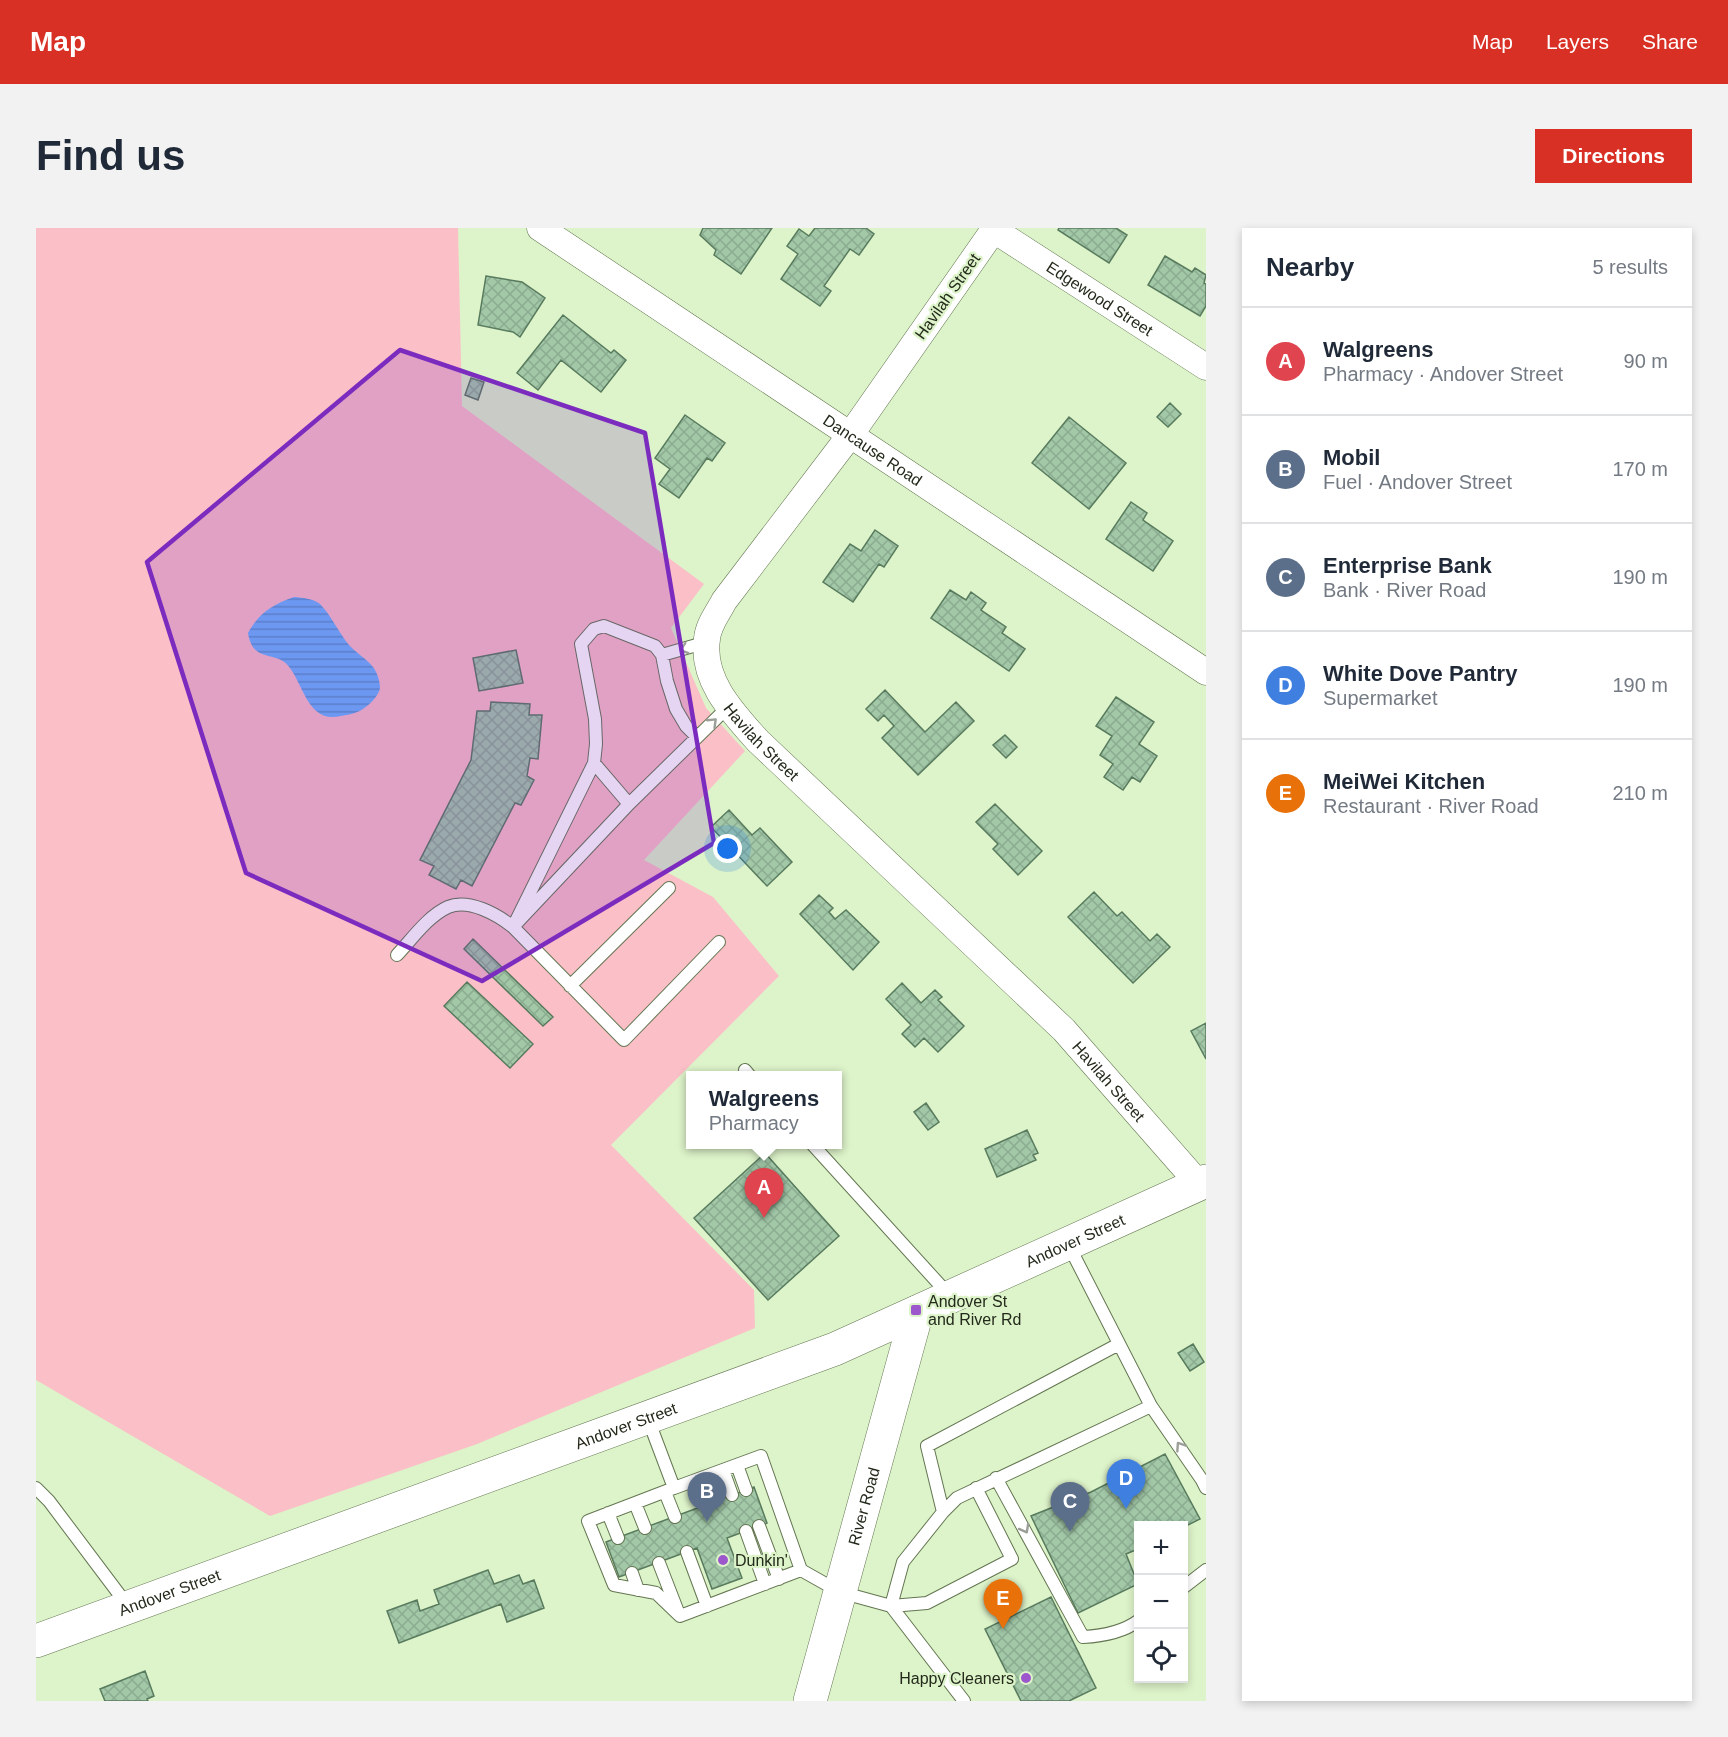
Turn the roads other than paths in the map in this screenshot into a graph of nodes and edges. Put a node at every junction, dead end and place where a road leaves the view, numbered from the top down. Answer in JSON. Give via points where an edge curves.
{"nodes":[{"id":1,"x":540,"y":228,"type":"edge"},
{"id":2,"x":994,"y":229,"type":"edge"},
{"id":3,"x":1206,"y":367,"type":"edge"},
{"id":4,"x":851,"y":434,"type":"junction"},
{"id":5,"x":707,"y":642,"type":"junction"},
{"id":6,"x":662,"y":656,"type":"junction"},
{"id":7,"x":1206,"y":672,"type":"edge"},
{"id":8,"x":728,"y":707,"type":"junction"},
{"id":9,"x":698,"y":737,"type":"junction"},
{"id":10,"x":594,"y":763,"type":"junction"},
{"id":11,"x":629,"y":804,"type":"junction"},
{"id":12,"x":669,"y":888,"type":"dead end"},
{"id":13,"x":513,"y":927,"type":"junction"},
{"id":14,"x":719,"y":942,"type":"dead end"},
{"id":15,"x":397,"y":955,"type":"dead end"},
{"id":16,"x":570,"y":986,"type":"junction"},
{"id":17,"x":817,"y":1149,"type":"edge"},
{"id":18,"x":1203,"y":1182,"type":"edge"},
{"id":19,"x":1068,"y":1244,"type":"junction"},
{"id":20,"x":950,"y":1296,"type":"junction"},
{"id":21,"x":916,"y":1312,"type":"junction"},
{"id":22,"x":1119,"y":1344,"type":"junction"},
{"id":23,"x":1151,"y":1406,"type":"junction"},
{"id":24,"x":647,"y":1418,"type":"junction"},
{"id":25,"x":737,"y":1465,"type":"junction"},
{"id":26,"x":723,"y":1470,"type":"junction"},
{"id":27,"x":996,"y":1478,"type":"junction"},
{"id":28,"x":36,"y":1488,"type":"edge"},
{"id":29,"x":976,"y":1488,"type":"junction"},
{"id":30,"x":1206,"y":1488,"type":"edge"},
{"id":31,"x":670,"y":1490,"type":"junction"},
{"id":32,"x":746,"y":1490,"type":"dead end"},
{"id":33,"x":732,"y":1495,"type":"dead end"},
{"id":34,"x":49,"y":1501,"type":"junction"},
{"id":35,"x":635,"y":1503,"type":"junction"},
{"id":36,"x":36,"y":1507,"type":"edge"},
{"id":37,"x":943,"y":1512,"type":"junction"},
{"id":38,"x":608,"y":1513,"type":"junction"},
{"id":39,"x":675,"y":1517,"type":"dead end"},
{"id":40,"x":759,"y":1526,"type":"dead end"},
{"id":41,"x":645,"y":1528,"type":"dead end"},
{"id":42,"x":746,"y":1531,"type":"dead end"},
{"id":43,"x":618,"y":1538,"type":"dead end"},
{"id":44,"x":687,"y":1552,"type":"dead end"},
{"id":45,"x":658,"y":1563,"type":"dead end"},
{"id":46,"x":801,"y":1570,"type":"junction"},
{"id":47,"x":1206,"y":1570,"type":"edge"},
{"id":48,"x":632,"y":1573,"type":"dead end"},
{"id":49,"x":779,"y":1579,"type":"junction"},
{"id":50,"x":765,"y":1584,"type":"junction"},
{"id":51,"x":1188,"y":1584,"type":"edge"},
{"id":52,"x":638,"y":1590,"type":"junction"},
{"id":53,"x":840,"y":1593,"type":"junction"},
{"id":54,"x":707,"y":1606,"type":"junction"},
{"id":55,"x":891,"y":1606,"type":"junction"},
{"id":56,"x":129,"y":1607,"type":"junction"},
{"id":57,"x":680,"y":1616,"type":"junction"},
{"id":58,"x":1134,"y":1624,"type":"edge"},
{"id":59,"x":36,"y":1641,"type":"edge"},
{"id":60,"x":810,"y":1701,"type":"edge"},
{"id":61,"x":964,"y":1701,"type":"edge"}],
"edges":[{"from":1,"to":4,"type":"street","name":"Dancause Road"},
{"from":2,"to":3,"type":"street","name":"Edgewood Street"},
{"from":2,"to":4,"type":"street","name":"Havilah Street"},
{"from":4,"to":5,"type":"street","name":"Havilah Street","via":[[724,601]]},
{"from":4,"to":7,"type":"street","name":"Dancause Road"},
{"from":5,"to":6,"type":"lane","one_way":true},
{"from":5,"to":8,"type":"street","name":"Havilah Street","via":[[708,663]]},
{"from":6,"to":9,"type":"lane","via":[[676,709]]},
{"from":6,"to":10,"type":"lane","via":[[655,646],[604,626],[594,629],[581,644],[595,719]]},
{"from":9,"to":8,"type":"lane","one_way":true},
{"from":8,"to":18,"type":"street","name":"Havilah Street","via":[[758,741],[1064,1030]]},
{"from":9,"to":11,"type":"lane"},
{"from":10,"to":11,"type":"lane"},
{"from":10,"to":13,"type":"lane"},
{"from":11,"to":13,"type":"lane"},
{"from":12,"to":16,"type":"lane"},
{"from":13,"to":15,"type":"lane","via":[[498,915],[481,909],[450,906],[434,916]]},
{"from":13,"to":16,"type":"lane"},
{"from":14,"to":16,"type":"lane","via":[[624,1040]]},
{"from":17,"to":20,"type":"lane"},
{"from":18,"to":19,"type":"main road","name":"Andover Street"},
{"from":19,"to":20,"type":"main road","name":"Andover Street"},
{"from":19,"to":22,"type":"lane"},
{"from":20,"to":21,"type":"main road","name":"Andover Street"},
{"from":21,"to":24,"type":"main road","name":"Andover Street","via":[[835,1349]]},
{"from":21,"to":53,"type":"main road","name":"River Road"},
{"from":22,"to":23,"type":"lane"},
{"from":22,"to":37,"type":"lane","via":[[927,1446]]},
{"from":23,"to":27,"type":"lane"},
{"from":30,"to":23,"type":"lane","one_way":true},
{"from":24,"to":31,"type":"lane"},
{"from":24,"to":56,"type":"main road","name":"Andover Street"},
{"from":25,"to":26,"type":"lane"},
{"from":25,"to":32,"type":"lane"},
{"from":25,"to":46,"type":"lane","via":[[761,1456]]},
{"from":26,"to":31,"type":"lane"},
{"from":26,"to":33,"type":"lane"},
{"from":27,"to":29,"type":"lane"},
{"from":27,"to":58,"type":"lane","one_way":true,"via":[[1083,1636],[1102,1636]]},
{"from":28,"to":34,"type":"lane"},
{"from":29,"to":37,"type":"lane","via":[[957,1497]]},
{"from":29,"to":55,"type":"lane","via":[[1012,1559],[927,1603]]},
{"from":31,"to":35,"type":"lane"},
{"from":31,"to":39,"type":"lane"},
{"from":34,"to":36,"type":"lane"},
{"from":34,"to":56,"type":"lane"},
{"from":35,"to":38,"type":"lane"},
{"from":35,"to":41,"type":"lane"},
{"from":37,"to":55,"type":"lane","via":[[903,1562]]},
{"from":38,"to":43,"type":"lane"},
{"from":38,"to":52,"type":"lane","via":[[588,1521],[614,1585]]},
{"from":40,"to":49,"type":"lane"},
{"from":42,"to":50,"type":"lane"},
{"from":44,"to":54,"type":"lane"},
{"from":45,"to":57,"type":"lane"},
{"from":46,"to":49,"type":"lane"},
{"from":46,"to":53,"type":"lane"},
{"from":47,"to":51,"type":"lane"},
{"from":48,"to":52,"type":"lane"},
{"from":49,"to":50,"type":"lane"},
{"from":50,"to":54,"type":"lane"},
{"from":52,"to":57,"type":"lane","via":[[656,1593]]},
{"from":53,"to":55,"type":"lane"},
{"from":53,"to":60,"type":"main road","name":"River Road"},
{"from":54,"to":57,"type":"lane"},
{"from":55,"to":61,"type":"lane"},
{"from":56,"to":59,"type":"main road","name":"Andover Street"}]}
